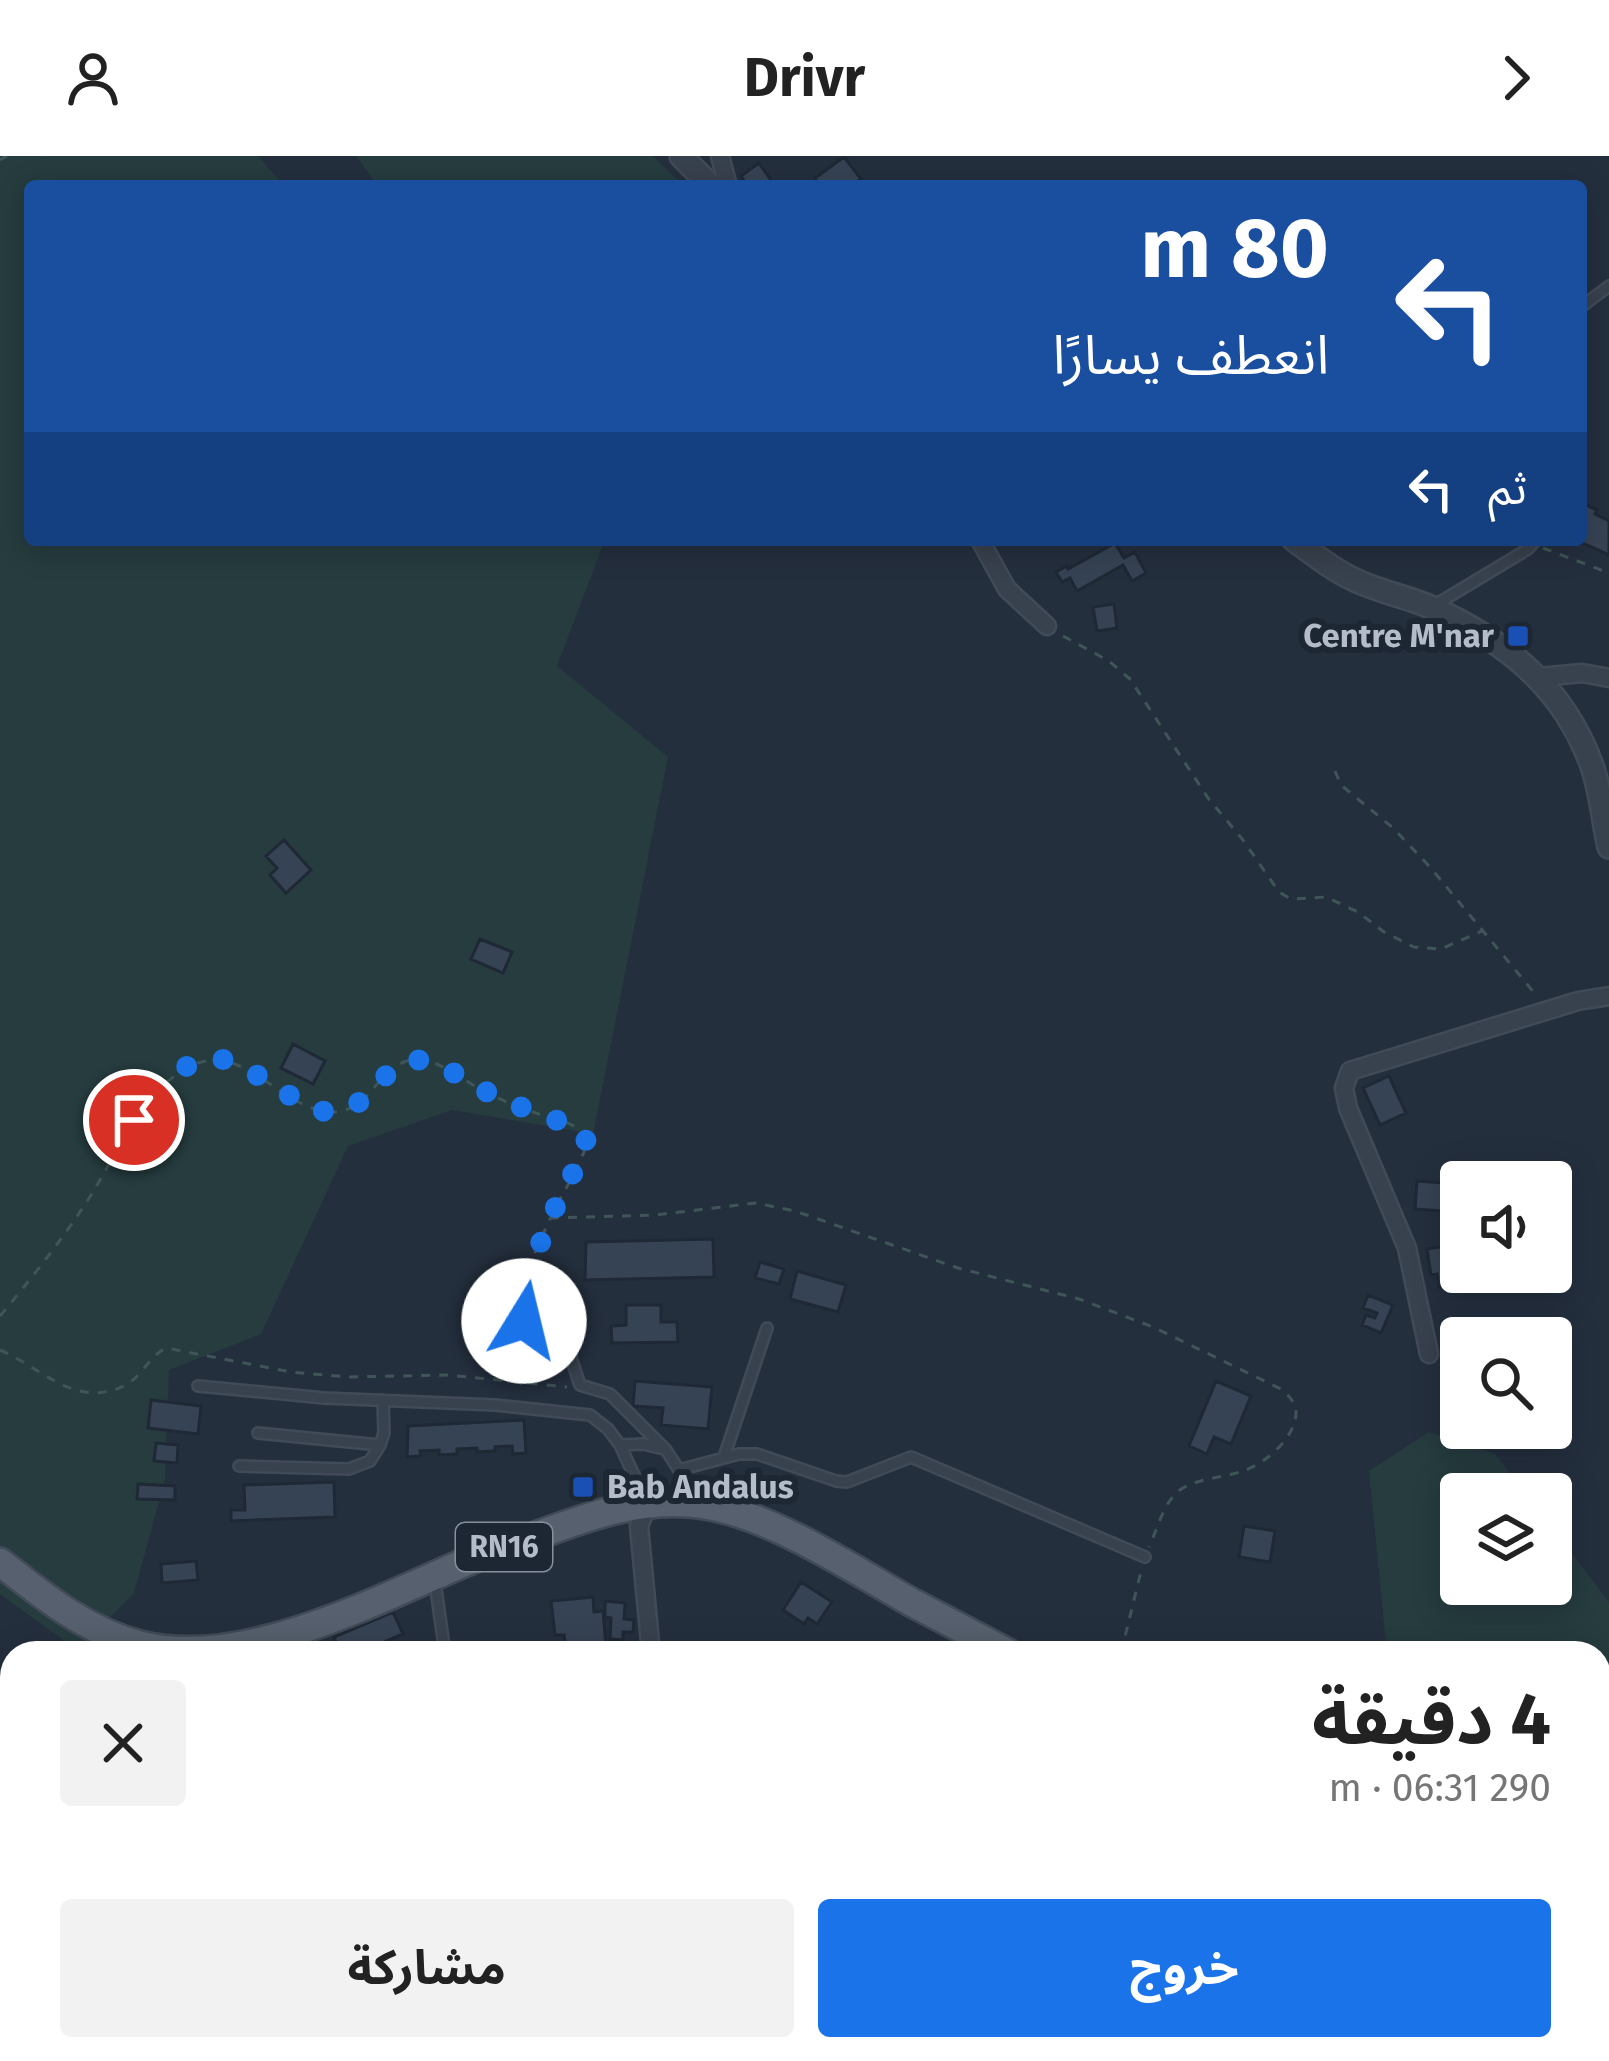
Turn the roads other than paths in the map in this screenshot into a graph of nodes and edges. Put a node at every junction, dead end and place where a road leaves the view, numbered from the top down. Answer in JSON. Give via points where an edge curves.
{"nodes":[{"id":1,"x":681,"y":156,"type":"edge"},
{"id":2,"x":705,"y":180,"type":"edge"},
{"id":3,"x":983,"y":546,"type":"edge"},
{"id":4,"x":1303,"y":546,"type":"edge"},
{"id":5,"x":1528,"y":546,"type":"edge"},
{"id":6,"x":1432,"y":608,"type":"junction"},
{"id":7,"x":1046,"y":626,"type":"road end"},
{"id":8,"x":1539,"y":677,"type":"junction"},
{"id":9,"x":1609,"y":678,"type":"edge"},
{"id":10,"x":1609,"y":847,"type":"edge"},
{"id":11,"x":1609,"y":996,"type":"edge"},
{"id":12,"x":561,"y":1328,"type":"dead end"},
{"id":13,"x":767,"y":1328,"type":"dead end"},
{"id":14,"x":1429,"y":1354,"type":"dead end"},
{"id":15,"x":198,"y":1387,"type":"dead end"},
{"id":16,"x":598,"y":1389,"type":"junction"},
{"id":17,"x":383,"y":1400,"type":"junction"},
{"id":18,"x":590,"y":1415,"type":"junction"},
{"id":19,"x":258,"y":1433,"type":"dead end"},
{"id":20,"x":380,"y":1445,"type":"junction"},
{"id":21,"x":620,"y":1445,"type":"junction"},
{"id":22,"x":666,"y":1450,"type":"junction"},
{"id":23,"x":724,"y":1457,"type":"junction"},
{"id":24,"x":239,"y":1466,"type":"dead end"},
{"id":25,"x":679,"y":1470,"type":"junction"},
{"id":26,"x":690,"y":1503,"type":"junction"},
{"id":27,"x":648,"y":1504,"type":"junction"},
{"id":28,"x":1144,"y":1557,"type":"road end"},
{"id":29,"x":0,"y":1562,"type":"edge"},
{"id":30,"x":434,"y":1577,"type":"junction"},
{"id":31,"x":128,"y":1641,"type":"edge"},
{"id":32,"x":256,"y":1641,"type":"edge"},
{"id":33,"x":443,"y":1641,"type":"edge"},
{"id":34,"x":650,"y":1641,"type":"edge"},
{"id":35,"x":985,"y":1641,"type":"edge"}],
"edges":[{"from":1,"to":2,"type":"street"},
{"from":3,"to":7,"type":"street","via":[[1007,590]]},
{"from":4,"to":6,"type":"street","via":[[1355,580]]},
{"from":5,"to":6,"type":"lane"},
{"from":6,"to":8,"type":"street"},
{"from":8,"to":9,"type":"street"},
{"from":8,"to":10,"type":"street","via":[[1588,758]]},
{"from":11,"to":14,"type":"street","via":[[1350,1071],[1344,1088],[1407,1248]]},
{"from":12,"to":16,"type":"lane","via":[[580,1385]]},
{"from":13,"to":23,"type":"lane"},
{"from":15,"to":17,"type":"lane"},
{"from":16,"to":18,"type":"lane"},
{"from":16,"to":22,"type":"lane"},
{"from":17,"to":18,"type":"lane"},
{"from":17,"to":20,"type":"lane"},
{"from":18,"to":21,"type":"lane"},
{"from":19,"to":20,"type":"lane"},
{"from":20,"to":24,"type":"lane","via":[[370,1461],[349,1469]]},
{"from":21,"to":22,"type":"lane"},
{"from":21,"to":27,"type":"lane"},
{"from":22,"to":25,"type":"lane"},
{"from":23,"to":25,"type":"lane"},
{"from":23,"to":28,"type":"lane","via":[[757,1454],[847,1482],[910,1457]]},
{"from":25,"to":26,"type":"lane"},
{"from":26,"to":27,"type":"main road","number":"RN16"},
{"from":26,"to":35,"type":"main road","number":"RN16","via":[[765,1524]]},
{"from":27,"to":30,"type":"main road","number":"RN16","via":[[605,1511]]},
{"from":27,"to":34,"type":"street","via":[[638,1526]]},
{"from":29,"to":31,"type":"main road","number":"RN16","via":[[76,1618]]},
{"from":30,"to":32,"type":"main road","number":"RN16"},
{"from":30,"to":33,"type":"lane"}]}
